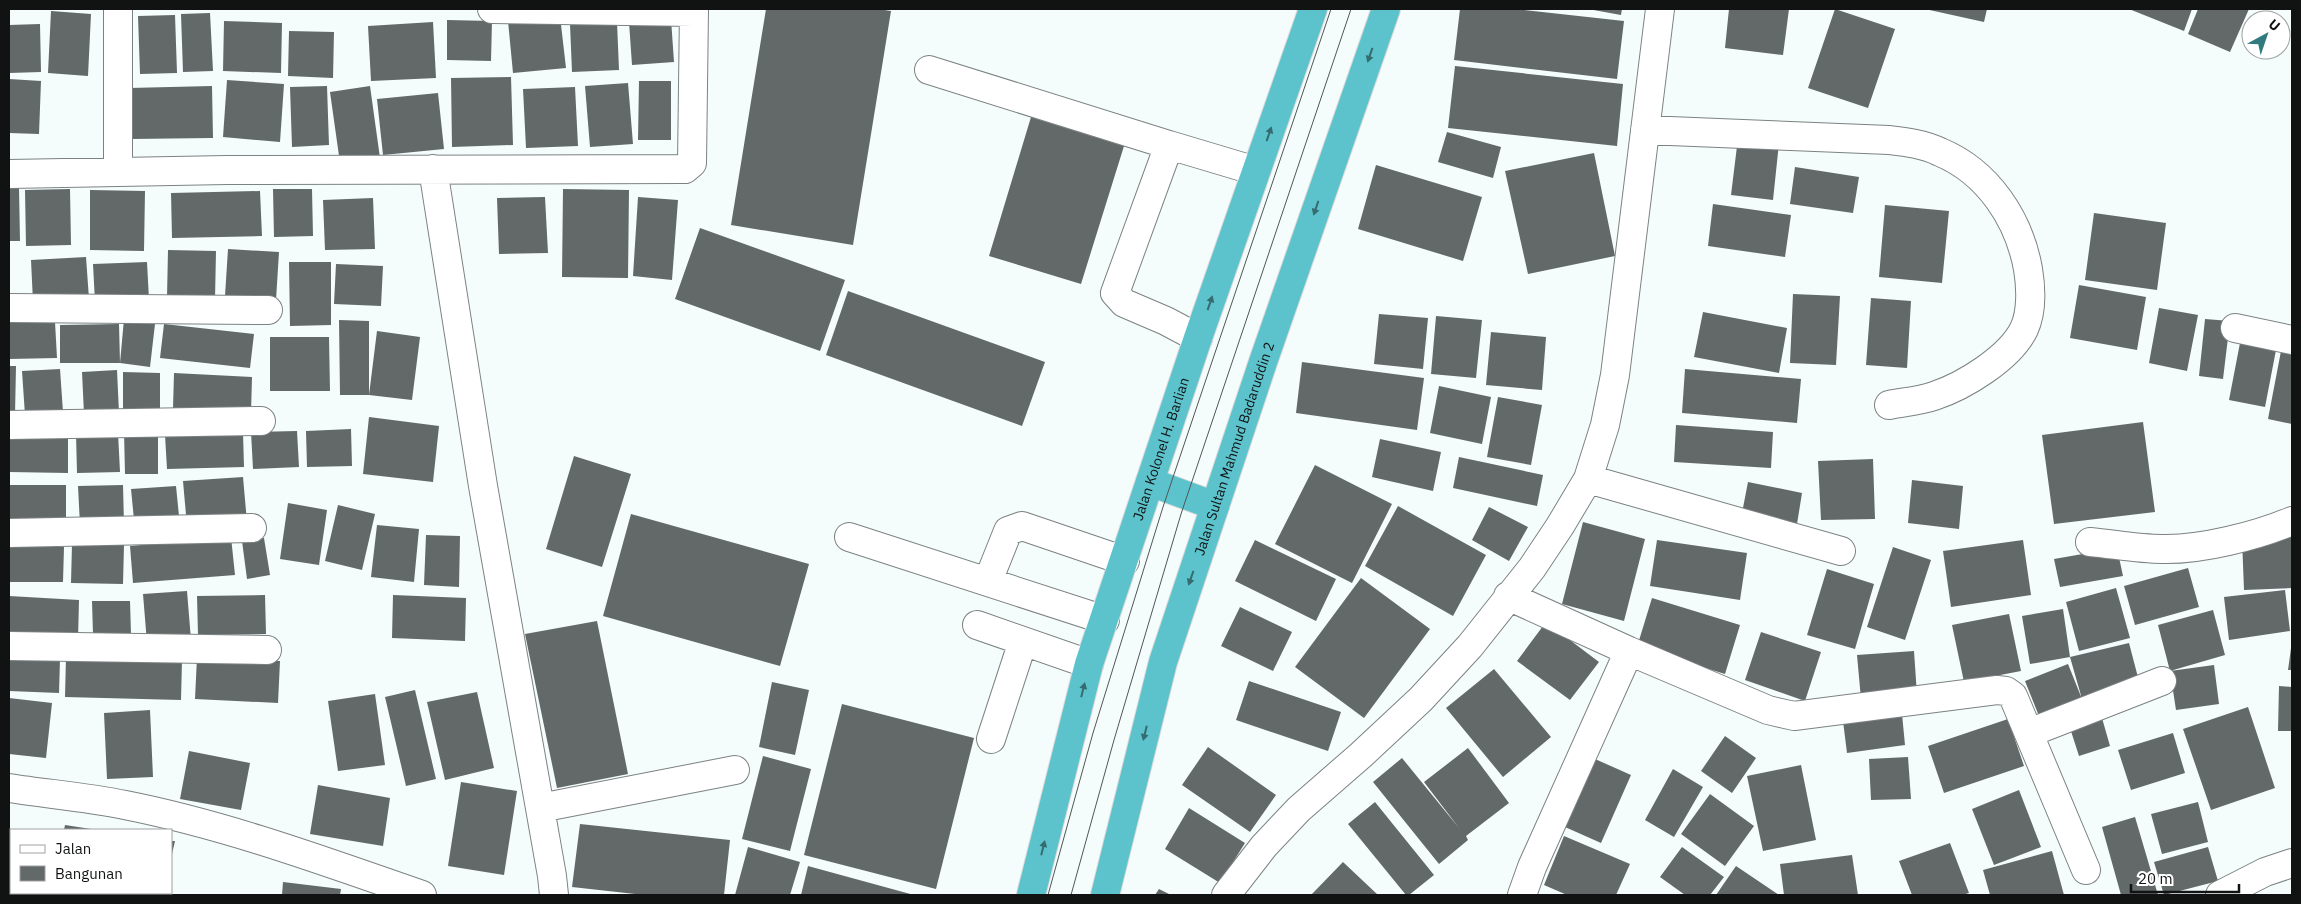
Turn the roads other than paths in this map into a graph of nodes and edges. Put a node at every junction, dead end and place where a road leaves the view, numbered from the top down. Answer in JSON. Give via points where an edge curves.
{"nodes":[{"id":1,"x":118,"y":9,"type":"edge"},
{"id":2,"x":492,"y":9,"type":"edge"},
{"id":3,"x":1313,"y":9,"type":"edge"},
{"id":4,"x":1386,"y":9,"type":"edge"},
{"id":5,"x":1660,"y":9,"type":"edge"},
{"id":6,"x":694,"y":10,"type":"edge"},
{"id":7,"x":929,"y":70,"type":"dead end"},
{"id":8,"x":1645,"y":130,"type":"junction"},
{"id":9,"x":1169,"y":144,"type":"junction"},
{"id":10,"x":433,"y":169,"type":"junction"},
{"id":11,"x":1256,"y":171,"type":"junction"},
{"id":12,"x":118,"y":172,"type":"junction"},
{"id":13,"x":9,"y":174,"type":"edge"},
{"id":14,"x":9,"y":308,"type":"edge"},
{"id":15,"x":268,"y":310,"type":"dead end"},
{"id":16,"x":2235,"y":328,"type":"dead end"},
{"id":17,"x":1198,"y":338,"type":"junction"},
{"id":18,"x":2292,"y":340,"type":"edge"},
{"id":19,"x":1889,"y":405,"type":"dead end"},
{"id":20,"x":261,"y":420,"type":"dead end"},
{"id":21,"x":9,"y":426,"type":"edge"},
{"id":22,"x":1588,"y":479,"type":"junction"},
{"id":23,"x":1150,"y":482,"type":"junction"},
{"id":24,"x":1216,"y":506,"type":"junction"},
{"id":25,"x":2282,"y":526,"type":"edge"},
{"id":26,"x":252,"y":528,"type":"dead end"},
{"id":27,"x":9,"y":533,"type":"edge"},
{"id":28,"x":849,"y":537,"type":"dead end"},
{"id":29,"x":2090,"y":542,"type":"dead end"},
{"id":30,"x":1841,"y":550,"type":"dead end"},
{"id":31,"x":1125,"y":561,"type":"junction"},
{"id":32,"x":988,"y":581,"type":"junction"},
{"id":33,"x":1508,"y":596,"type":"junction"},
{"id":34,"x":1105,"y":620,"type":"junction"},
{"id":35,"x":977,"y":625,"type":"dead end"},
{"id":36,"x":1023,"y":642,"type":"junction"},
{"id":37,"x":9,"y":646,"type":"edge"},
{"id":38,"x":267,"y":650,"type":"dead end"},
{"id":39,"x":1629,"y":651,"type":"junction"},
{"id":40,"x":1089,"y":664,"type":"junction"},
{"id":41,"x":2162,"y":682,"type":"dead end"},
{"id":42,"x":2029,"y":733,"type":"junction"},
{"id":43,"x":991,"y":739,"type":"dead end"},
{"id":44,"x":735,"y":770,"type":"dead end"},
{"id":45,"x":9,"y":788,"type":"edge"},
{"id":46,"x":540,"y":808,"type":"junction"},
{"id":47,"x":2292,"y":863,"type":"edge"},
{"id":48,"x":2086,"y":870,"type":"dead end"},
{"id":49,"x":422,"y":895,"type":"edge"},
{"id":50,"x":554,"y":895,"type":"edge"},
{"id":51,"x":1031,"y":895,"type":"edge"},
{"id":52,"x":1105,"y":895,"type":"edge"},
{"id":53,"x":1226,"y":895,"type":"edge"},
{"id":54,"x":1522,"y":895,"type":"edge"},
{"id":55,"x":2220,"y":895,"type":"edge"}],
"edges":[{"from":1,"to":12,"type":"street"},
{"from":2,"to":6,"type":"street"},
{"from":11,"to":3,"type":"highway","name":"Jalan Kolonel H. Barlian","one_way":true},
{"from":4,"to":24,"type":"highway","name":"Jalan Sultan Mahmud Badaruddin 2","one_way":true},
{"from":5,"to":8,"type":"street"},
{"from":6,"to":10,"type":"street","via":[[692,164],[688,168]]},
{"from":7,"to":9,"type":"street"},
{"from":8,"to":19,"type":"street","via":[[1889,140],[1918,144],[1941,152],[1969,169],[1992,190],[2009,214],[2024,249],[2030,280],[2024,328],[2009,350],[1961,384],[1934,396]]},
{"from":8,"to":22,"type":"street","via":[[1614,374],[1605,425]]},
{"from":9,"to":11,"type":"street"},
{"from":9,"to":17,"type":"street","via":[[1115,293],[1124,304]]},
{"from":10,"to":12,"type":"street"},
{"from":10,"to":46,"type":"street","via":[[482,486]]},
{"from":17,"to":11,"type":"highway","name":"Jalan Kolonel H. Barlian","one_way":true},
{"from":12,"to":13,"type":"street"},
{"from":14,"to":15,"type":"street"},
{"from":16,"to":18,"type":"street"},
{"from":17,"to":23,"type":"highway","name":"Jalan Kolonel H. Barlian"},
{"from":20,"to":21,"type":"street"},
{"from":22,"to":30,"type":"street"},
{"from":22,"to":33,"type":"street","via":[[1532,568]]},
{"from":23,"to":24,"type":"highway"},
{"from":23,"to":31,"type":"highway","name":"Jalan Kolonel H. Barlian"},
{"from":24,"to":52,"type":"highway","name":"Jalan Sultan Mahmud Badaruddin 2","one_way":true,"via":[[1163,662]]},
{"from":25,"to":29,"type":"street","via":[[2221,542],[2163,549]]},
{"from":26,"to":27,"type":"street"},
{"from":28,"to":32,"type":"street"},
{"from":31,"to":32,"type":"street","via":[[1022,526],[1008,531]]},
{"from":31,"to":34,"type":"highway","name":"Jalan Kolonel H. Barlian"},
{"from":32,"to":34,"type":"street"},
{"from":33,"to":39,"type":"street"},
{"from":33,"to":53,"type":"street","via":[[1470,646],[1421,699],[1299,809],[1264,846]]},
{"from":34,"to":40,"type":"highway","name":"Jalan Kolonel H. Barlian"},
{"from":35,"to":36,"type":"street"},
{"from":36,"to":40,"type":"street"},
{"from":36,"to":43,"type":"street"},
{"from":37,"to":38,"type":"street"},
{"from":39,"to":42,"type":"street","via":[[1768,710],[1794,716],[2002,690],[2013,696]]},
{"from":39,"to":54,"type":"street"},
{"from":51,"to":40,"type":"highway","name":"Jalan Kolonel H. Barlian","one_way":true},
{"from":41,"to":42,"type":"street"},
{"from":42,"to":48,"type":"street"},
{"from":44,"to":46,"type":"street"},
{"from":45,"to":49,"type":"street","via":[[124,804],[207,825]]},
{"from":46,"to":50,"type":"street"},
{"from":47,"to":55,"type":"street","via":[[2265,872]]}]}
